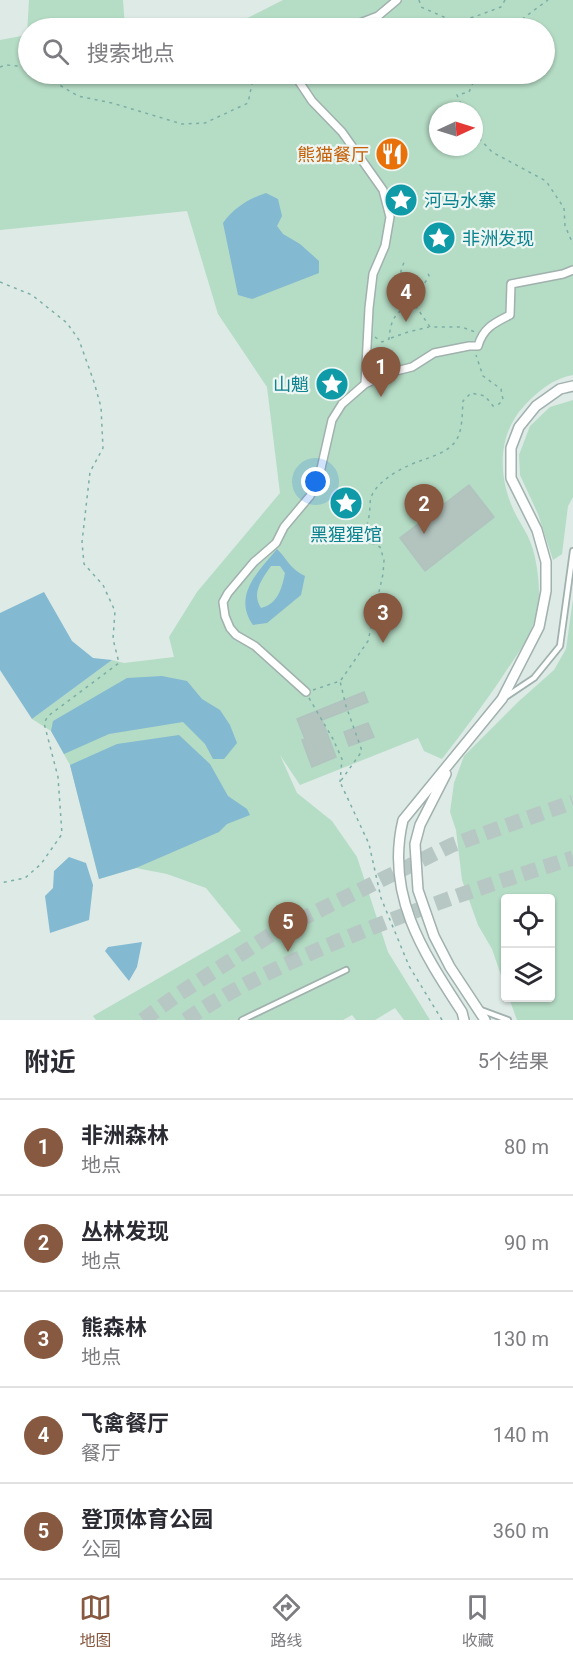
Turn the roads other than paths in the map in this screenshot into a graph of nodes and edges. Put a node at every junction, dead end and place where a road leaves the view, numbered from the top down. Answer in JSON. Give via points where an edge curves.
{"nodes":[{"id":1,"x":397,"y":0,"type":"edge"},
{"id":2,"x":373,"y":18,"type":"edge"},
{"id":3,"x":301,"y":84,"type":"edge"},
{"id":4,"x":573,"y":270,"type":"edge"},
{"id":5,"x":365,"y":384,"type":"junction"},
{"id":6,"x":573,"y":386,"type":"edge"},
{"id":7,"x":573,"y":551,"type":"edge"},
{"id":8,"x":306,"y":692,"type":"road end"},
{"id":9,"x":502,"y":699,"type":"junction"},
{"id":10,"x":451,"y":763,"type":"junction"},
{"id":11,"x":346,"y":970,"type":"dead end"},
{"id":12,"x":478,"y":1009,"type":"junction"},
{"id":13,"x":242,"y":1020,"type":"edge"},
{"id":14,"x":464,"y":1020,"type":"edge"},
{"id":15,"x":485,"y":1020,"type":"edge"},
{"id":16,"x":508,"y":1020,"type":"edge"}],
"edges":[{"from":1,"to":2,"type":"street"},
{"from":3,"to":5,"type":"street","via":[[342,132],[383,190],[390,217],[385,246],[373,274]]},
{"from":4,"to":5,"type":"street","via":[[511,284],[510,315],[481,334],[478,346],[434,353],[412,367]]},
{"from":5,"to":8,"type":"street","via":[[342,404],[333,420],[310,496],[276,543],[246,570],[223,602],[225,616],[236,636],[255,646]]},
{"from":6,"to":9,"type":"street","via":[[560,389],[536,406],[519,426],[511,448],[512,478],[537,530],[546,562],[546,591],[539,627]]},
{"from":7,"to":9,"type":"lane","via":[[560,646],[534,678]]},
{"from":9,"to":10,"type":"street"},
{"from":10,"to":12,"type":"street","via":[[420,825],[415,869],[421,902],[434,936]]},
{"from":10,"to":14,"type":"street","via":[[403,820],[397,864],[409,920]]},
{"from":11,"to":13,"type":"lane"},
{"from":12,"to":15,"type":"street"},
{"from":12,"to":16,"type":"lane"}]}
